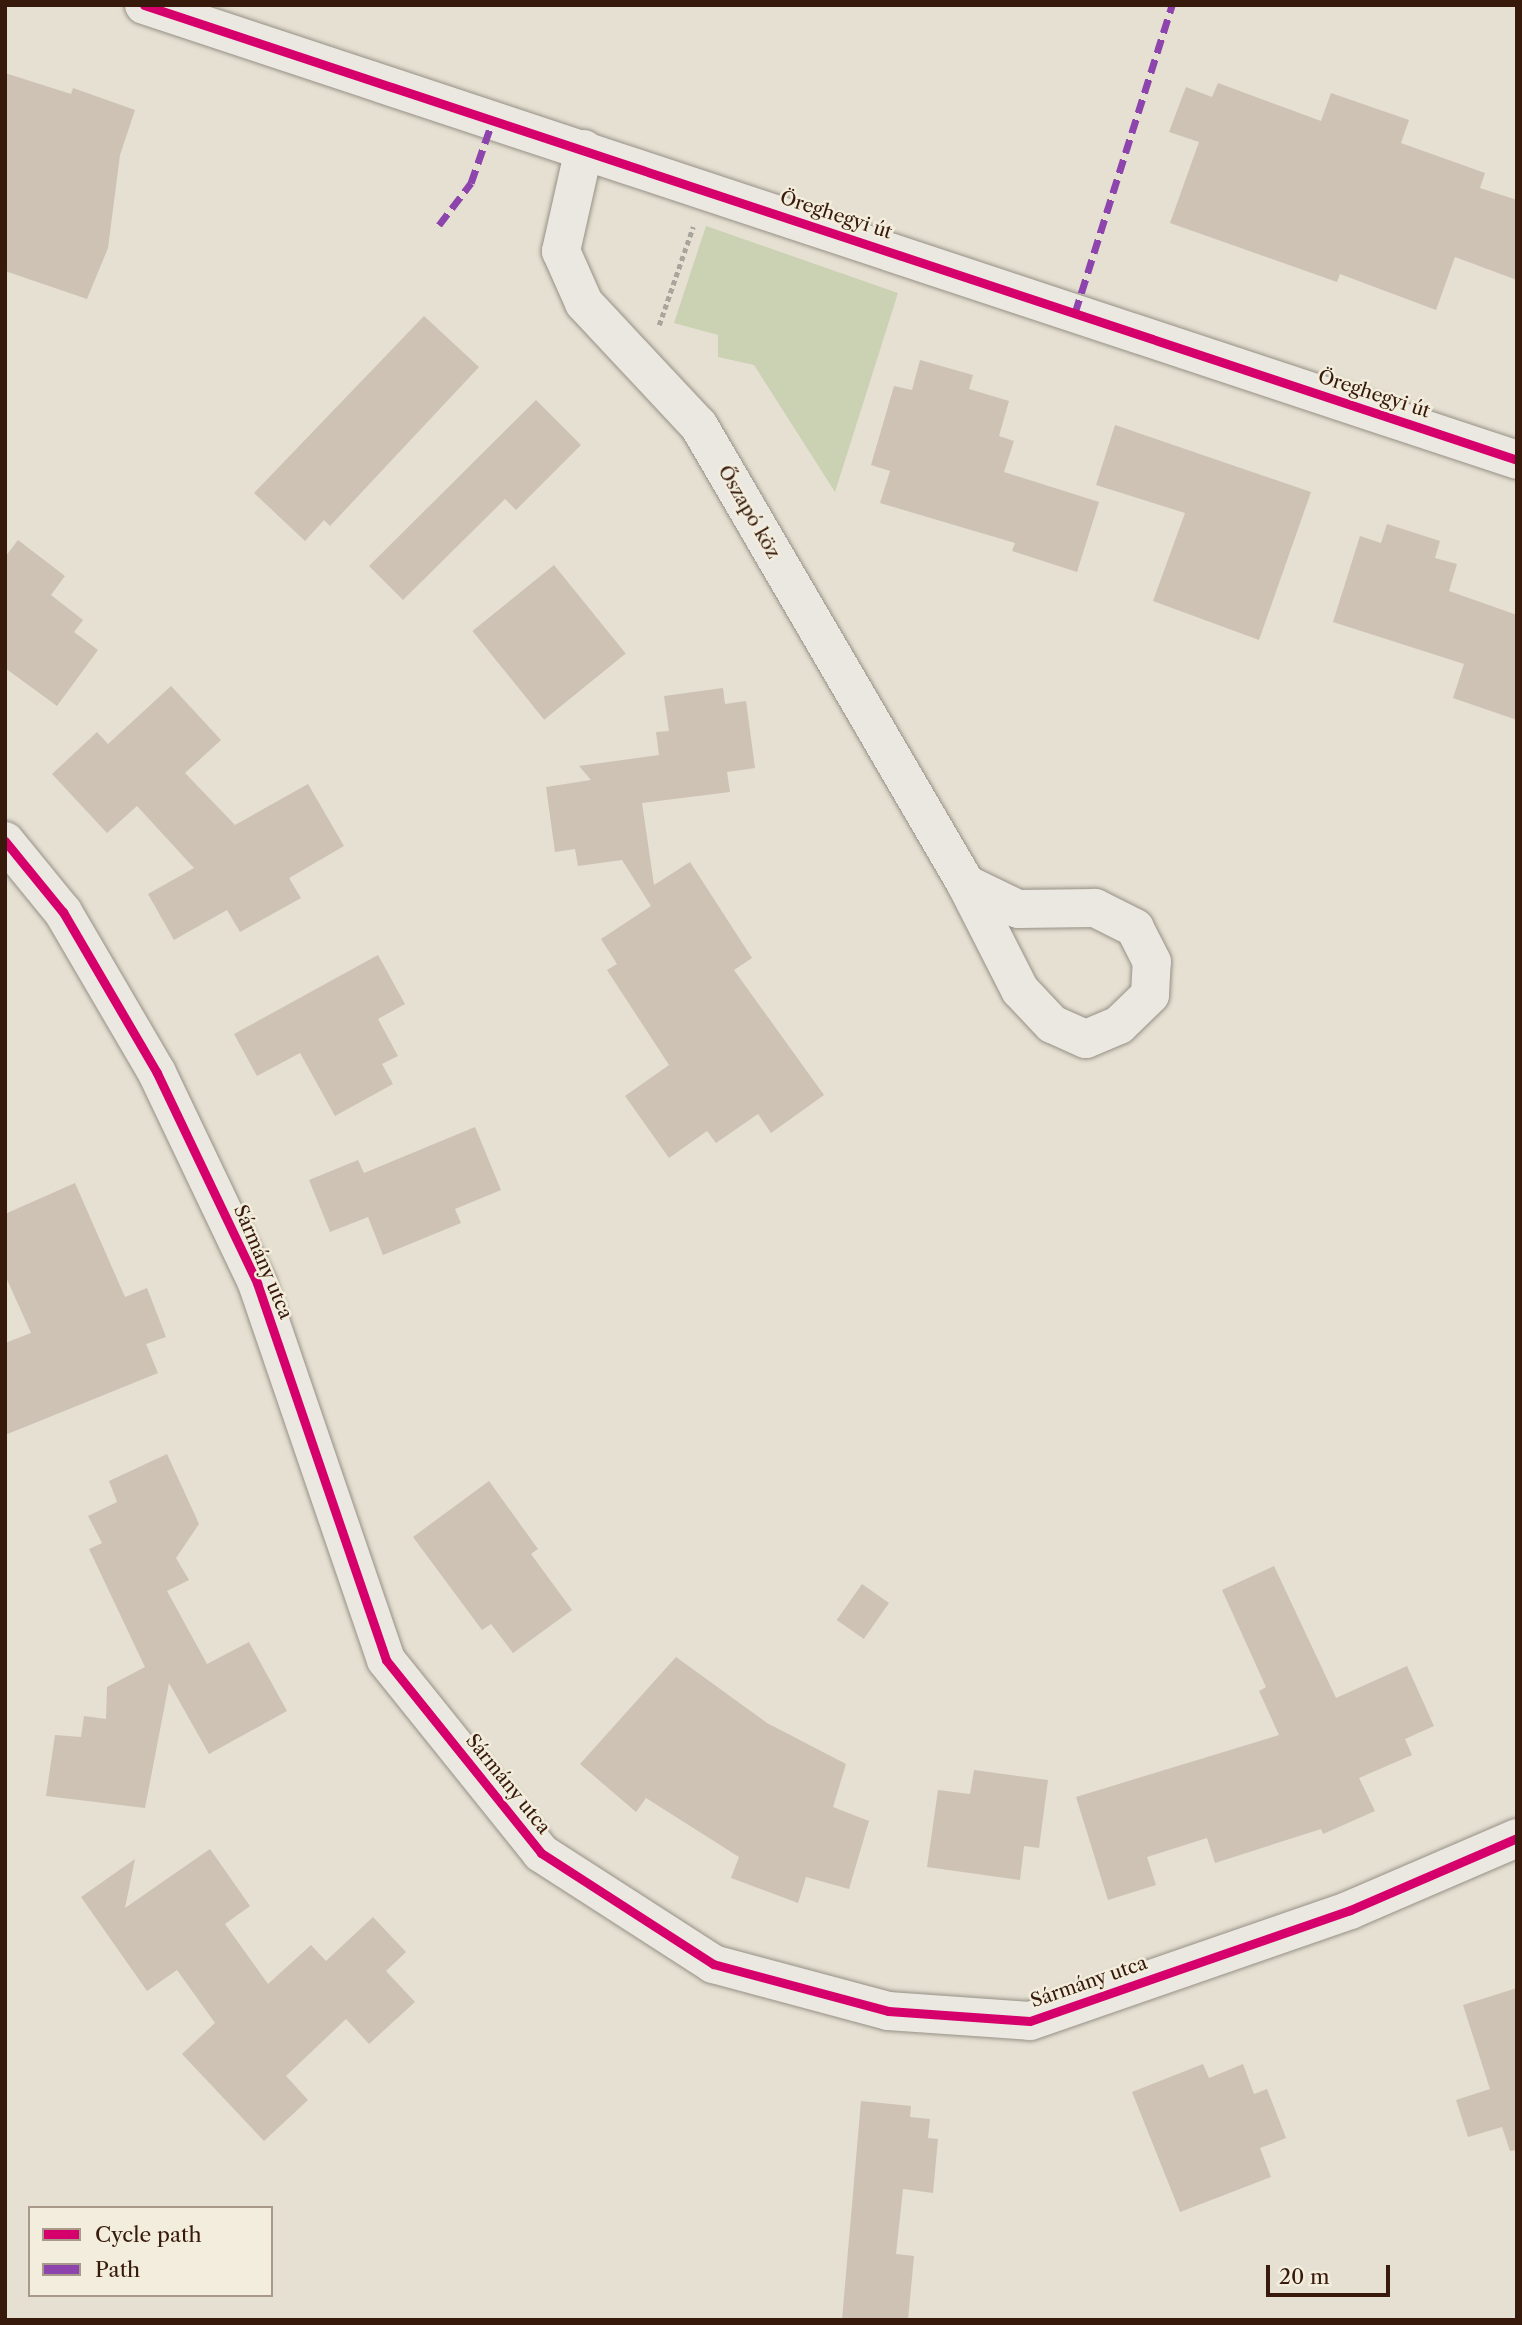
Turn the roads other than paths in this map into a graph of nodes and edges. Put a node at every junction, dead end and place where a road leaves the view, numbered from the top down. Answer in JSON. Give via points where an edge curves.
{"nodes":[{"id":1,"x":144,"y":5,"type":"edge"},
{"id":2,"x":584,"y":149,"type":"junction"},
{"id":3,"x":1517,"y":460,"type":"edge"},
{"id":4,"x":5,"y":841,"type":"edge"},
{"id":5,"x":966,"y":884,"type":"junction"},
{"id":6,"x":1517,"y":1838,"type":"edge"}],
"edges":[{"from":1,"to":2,"type":"street","name":"Öreghegyi út"},
{"from":2,"to":3,"type":"street","name":"Öreghegyi út"},
{"from":2,"to":5,"type":"street","name":"Őszapó köz","via":[[561,251],[584,303],[699,426]]},
{"from":4,"to":6,"type":"street","name":"Sármány utca","via":[[63,912],[158,1073],[257,1283],[386,1660],[553,1861],[713,1964],[888,2011],[1030,2021],[1350,1910]]},
{"from":5,"to":5,"type":"street","name":"Őszapó köz","via":[[1020,990],[1052,1024],[1086,1039],[1119,1025],[1150,995],[1152,962],[1135,928],[1095,908],[1018,909]]}]}
